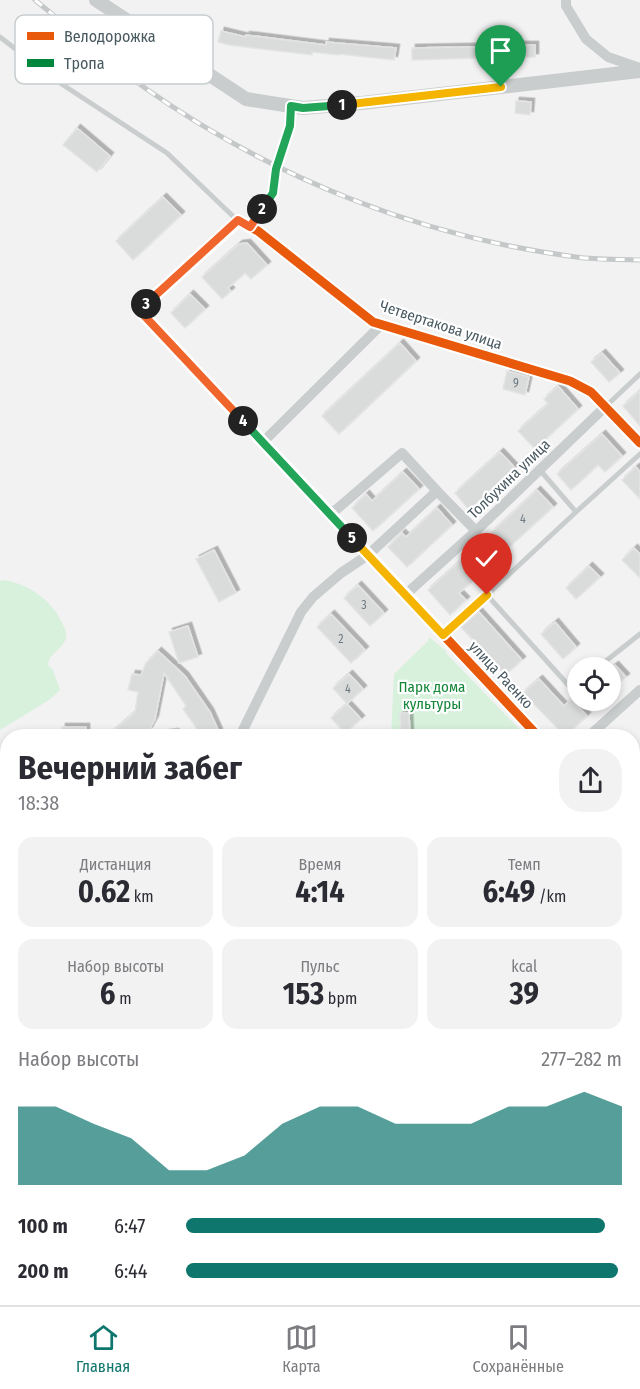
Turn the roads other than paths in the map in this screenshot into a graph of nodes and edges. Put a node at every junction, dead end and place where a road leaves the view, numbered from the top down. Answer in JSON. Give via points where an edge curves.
{"nodes":[{"id":1,"x":96,"y":0,"type":"edge"},
{"id":2,"x":566,"y":0,"type":"edge"},
{"id":3,"x":119,"y":15,"type":"edge"},
{"id":4,"x":0,"y":37,"type":"edge"},
{"id":5,"x":15,"y":49,"type":"edge"},
{"id":6,"x":640,"y":70,"type":"edge"},
{"id":7,"x":213,"y":77,"type":"edge"},
{"id":8,"x":62,"y":84,"type":"edge"},
{"id":9,"x":238,"y":220,"type":"junction"},
{"id":10,"x":381,"y":325,"type":"junction"},
{"id":11,"x":640,"y":374,"type":"edge"},
{"id":12,"x":605,"y":407,"type":"junction"},
{"id":13,"x":263,"y":442,"type":"junction"},
{"id":14,"x":640,"y":443,"type":"edge"},
{"id":15,"x":640,"y":454,"type":"edge"},
{"id":16,"x":540,"y":470,"type":"junction"},
{"id":17,"x":437,"y":491,"type":"junction"},
{"id":18,"x":576,"y":512,"type":"junction"},
{"id":19,"x":330,"y":515,"type":"junction"},
{"id":20,"x":476,"y":531,"type":"junction"},
{"id":21,"x":368,"y":555,"type":"junction"},
{"id":22,"x":405,"y":595,"type":"junction"},
{"id":23,"x":487,"y":595,"type":"junction"},
{"id":24,"x":640,"y":634,"type":"edge"},
{"id":25,"x":443,"y":635,"type":"junction"},
{"id":26,"x":611,"y":657,"type":"edge"},
{"id":27,"x":567,"y":684,"type":"edge"},
{"id":28,"x":640,"y":690,"type":"edge"},
{"id":29,"x":244,"y":729,"type":"edge"},
{"id":30,"x":531,"y":729,"type":"edge"},
{"id":31,"x":597,"y":729,"type":"edge"}],
"edges":[{"from":1,"to":3,"type":"street"},
{"from":2,"to":6,"type":"street","via":[[586,39],[608,57]]},
{"from":4,"to":5,"type":"lane"},
{"from":6,"to":7,"type":"street","via":[[303,108],[246,99]]},
{"from":8,"to":9,"type":"lane","via":[[167,153]]},
{"from":9,"to":10,"type":"street","name":"Четвертакова улица"},
{"from":9,"to":13,"type":"street","name":"улица Раенко","via":[[139,310]]},
{"from":10,"to":12,"type":"street","name":"Четвертакова улица","via":[[570,381],[591,392]]},
{"from":10,"to":13,"type":"street"},
{"from":11,"to":12,"type":"lane"},
{"from":12,"to":14,"type":"street","name":"Четвертакова улица"},
{"from":12,"to":16,"type":"street","name":"Толбухина улица"},
{"from":13,"to":19,"type":"street","name":"улица Раенко"},
{"from":15,"to":18,"type":"lane"},
{"from":16,"to":18,"type":"lane"},
{"from":16,"to":20,"type":"street","name":"Толбухина улица"},
{"from":17,"to":19,"type":"street","via":[[402,453]]},
{"from":17,"to":20,"type":"street"},
{"from":17,"to":21,"type":"street"},
{"from":18,"to":23,"type":"lane"},
{"from":19,"to":21,"type":"street","name":"улица Раенко"},
{"from":20,"to":22,"type":"street","name":"Толбухина улица"},
{"from":21,"to":22,"type":"street","name":"улица Раенко"},
{"from":21,"to":29,"type":"street","via":[[313,597],[302,612]]},
{"from":22,"to":25,"type":"street","name":"улица Раенко"},
{"from":23,"to":25,"type":"lane"},
{"from":23,"to":27,"type":"lane"},
{"from":24,"to":26,"type":"lane"},
{"from":25,"to":30,"type":"street","name":"улица Раенко"},
{"from":28,"to":31,"type":"street"}]}
